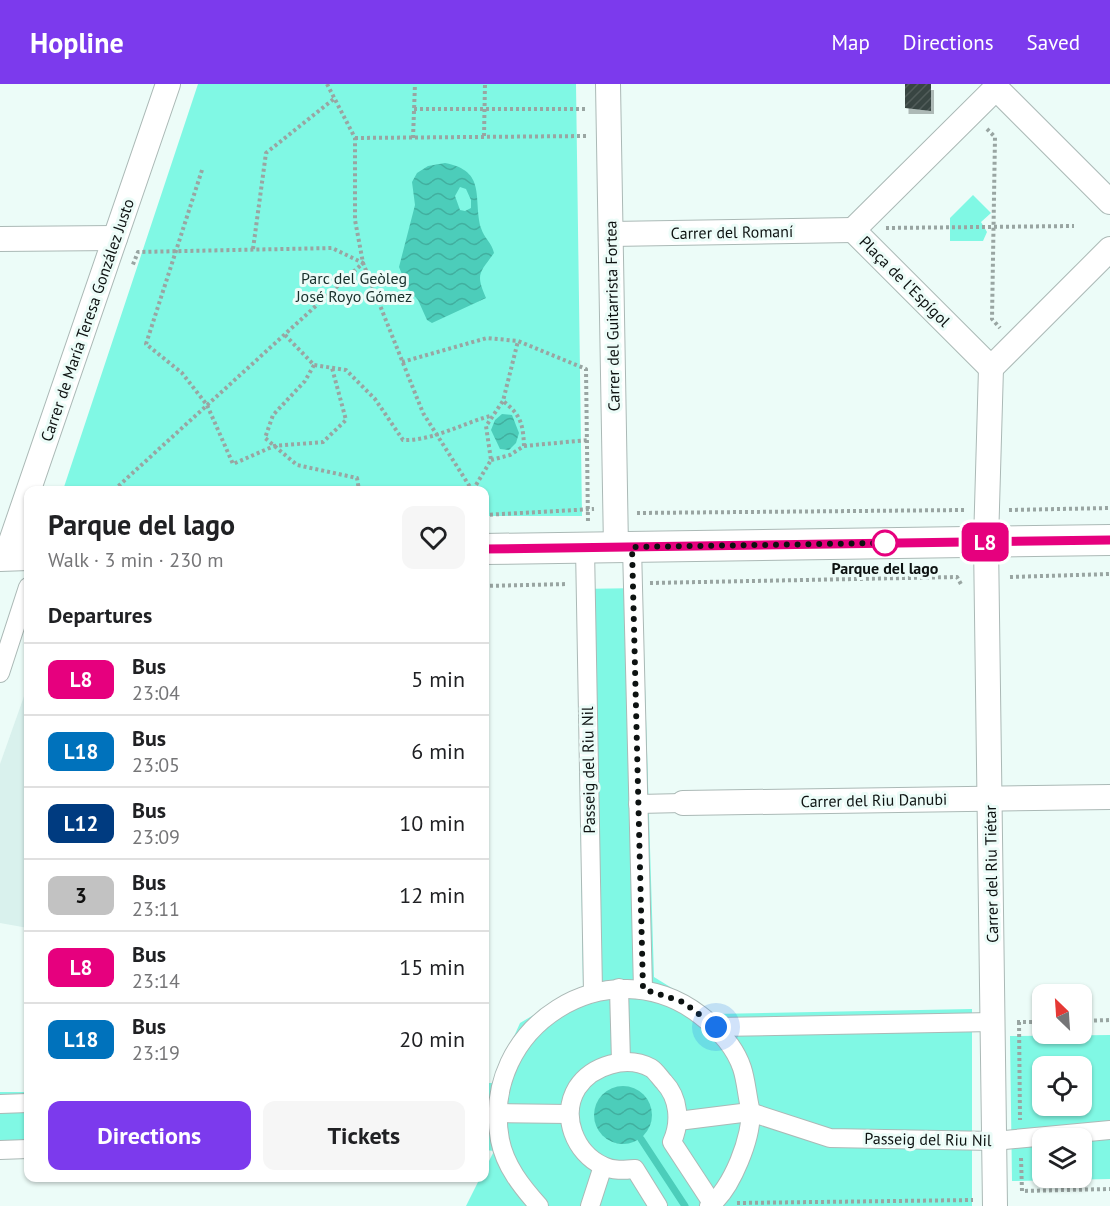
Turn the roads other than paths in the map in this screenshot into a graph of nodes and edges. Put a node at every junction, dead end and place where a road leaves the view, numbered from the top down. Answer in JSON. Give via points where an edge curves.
{"nodes":[{"id":1,"x":168,"y":84,"type":"edge"},
{"id":2,"x":608,"y":84,"type":"edge"},
{"id":3,"x":996,"y":86,"type":"edge"},
{"id":4,"x":1110,"y":202,"type":"edge"},
{"id":5,"x":854,"y":230,"type":"junction"},
{"id":6,"x":611,"y":234,"type":"junction"},
{"id":7,"x":115,"y":238,"type":"junction"},
{"id":8,"x":0,"y":239,"type":"edge"},
{"id":9,"x":1110,"y":249,"type":"edge"},
{"id":10,"x":991,"y":368,"type":"junction"},
{"id":11,"x":34,"y":486,"type":"edge"},
{"id":12,"x":24,"y":516,"type":"edge"},
{"id":13,"x":1110,"y":540,"type":"edge"},
{"id":14,"x":986,"y":542,"type":"junction"},
{"id":15,"x":624,"y":547,"type":"junction"},
{"id":16,"x":585,"y":548,"type":"junction"},
{"id":17,"x":489,"y":549,"type":"edge"},
{"id":18,"x":11,"y":556,"type":"edge"},
{"id":19,"x":24,"y":599,"type":"edge"},
{"id":20,"x":0,"y":673,"type":"edge"},
{"id":21,"x":1110,"y":797,"type":"edge"},
{"id":22,"x":990,"y":799,"type":"junction"},
{"id":23,"x":683,"y":803,"type":"joint"},
{"id":24,"x":638,"y":804,"type":"junction"},
{"id":25,"x":619,"y":988,"type":"junction"},
{"id":26,"x":643,"y":989,"type":"junction"},
{"id":27,"x":593,"y":992,"type":"junction"},
{"id":28,"x":993,"y":1022,"type":"junction"},
{"id":29,"x":716,"y":1027,"type":"junction"},
{"id":30,"x":621,"y":1062,"type":"junction"},
{"id":31,"x":492,"y":1091,"type":"edge"},
{"id":32,"x":24,"y":1103,"type":"edge"},
{"id":33,"x":0,"y":1104,"type":"edge"},
{"id":34,"x":750,"y":1112,"type":"junction"},
{"id":35,"x":498,"y":1113,"type":"junction"},
{"id":36,"x":569,"y":1114,"type":"junction"},
{"id":37,"x":678,"y":1122,"type":"junction"},
{"id":38,"x":1110,"y":1130,"type":"edge"},
{"id":39,"x":994,"y":1141,"type":"junction"},
{"id":40,"x":493,"y":1142,"type":"edge"},
{"id":41,"x":24,"y":1149,"type":"edge"},
{"id":42,"x":0,"y":1150,"type":"edge"},
{"id":43,"x":603,"y":1166,"type":"junction"},
{"id":44,"x":995,"y":1203,"type":"edge"},
{"id":45,"x":712,"y":1205,"type":"edge"},
{"id":46,"x":539,"y":1206,"type":"edge"},
{"id":47,"x":590,"y":1206,"type":"edge"},
{"id":48,"x":658,"y":1206,"type":"edge"}],
"edges":[{"from":1,"to":7,"type":"street","name":"Carrer de María Teresa González Justo"},
{"from":2,"to":6,"type":"street","name":"Carrer del Guitarrista Fortea"},
{"from":3,"to":4,"type":"street","name":"Plaça de l'Espígol"},
{"from":3,"to":5,"type":"street","name":"Plaça de l'Espígol"},
{"from":5,"to":6,"type":"street","name":"Carrer del Romaní"},
{"from":5,"to":10,"type":"street","name":"Plaça de l'Espígol"},
{"from":6,"to":15,"type":"street","name":"Carrer del Guitarrista Fortea","via":[[615,508]]},
{"from":7,"to":8,"type":"street"},
{"from":7,"to":11,"type":"street","name":"Carrer de María Teresa González Justo"},
{"from":9,"to":10,"type":"street"},
{"from":10,"to":14,"type":"street","name":"Carrer del Riu Tiétar"},
{"from":12,"to":18,"type":"street","name":"Carrer de María Teresa González Justo"},
{"from":13,"to":14,"type":"street"},
{"from":14,"to":15,"type":"street"},
{"from":14,"to":22,"type":"street","name":"Carrer del Riu Tiétar"},
{"from":15,"to":16,"type":"street"},
{"from":15,"to":24,"type":"street","via":[[633,583]]},
{"from":16,"to":17,"type":"street"},
{"from":16,"to":27,"type":"street","name":"Passeig del Riu Nil"},
{"from":19,"to":20,"type":"street"},
{"from":21,"to":22,"type":"street","name":"Carrer del Riu Danubi"},
{"from":22,"to":23,"type":"street","name":"Carrer del Riu Danubi"},
{"from":22,"to":28,"type":"street","name":"Carrer del Riu Tiétar"},
{"from":23,"to":24,"type":"street","name":"Carrer del Riu Danubi"},
{"from":24,"to":26,"type":"street"},
{"from":25,"to":26,"type":"street"},
{"from":25,"to":27,"type":"street"},
{"from":25,"to":30,"type":"street"},
{"from":26,"to":29,"type":"street","via":[[683,1002]]},
{"from":27,"to":31,"type":"street","via":[[550,1012],[518,1047]]},
{"from":28,"to":29,"type":"street"},
{"from":28,"to":39,"type":"street","name":"Carrer del Riu Tiétar"},
{"from":29,"to":34,"type":"street","via":[[741,1067]]},
{"from":30,"to":36,"type":"street","via":[[596,1070],[577,1089]]},
{"from":30,"to":37,"type":"street","via":[[651,1068],[673,1091]]},
{"from":31,"to":35,"type":"street"},
{"from":32,"to":33,"type":"street"},
{"from":34,"to":37,"type":"street","name":"Passeig del Riu Nil"},
{"from":34,"to":39,"type":"street","name":"Passeig del Riu Nil","via":[[830,1138]]},
{"from":34,"to":45,"type":"street","via":[[741,1162]]},
{"from":35,"to":36,"type":"street"},
{"from":35,"to":40,"type":"street"},
{"from":36,"to":43,"type":"street","via":[[573,1136],[585,1154]]},
{"from":37,"to":45,"type":"street","via":[[672,1142]]},
{"from":38,"to":39,"type":"street","name":"Passeig del Riu Nil"},
{"from":39,"to":44,"type":"street","name":"Carrer del Riu Tiétar"},
{"from":40,"to":46,"type":"street","via":[[516,1180]]},
{"from":41,"to":42,"type":"street"},
{"from":43,"to":47,"type":"street"},
{"from":43,"to":48,"type":"street","via":[[635,1169]]}]}
